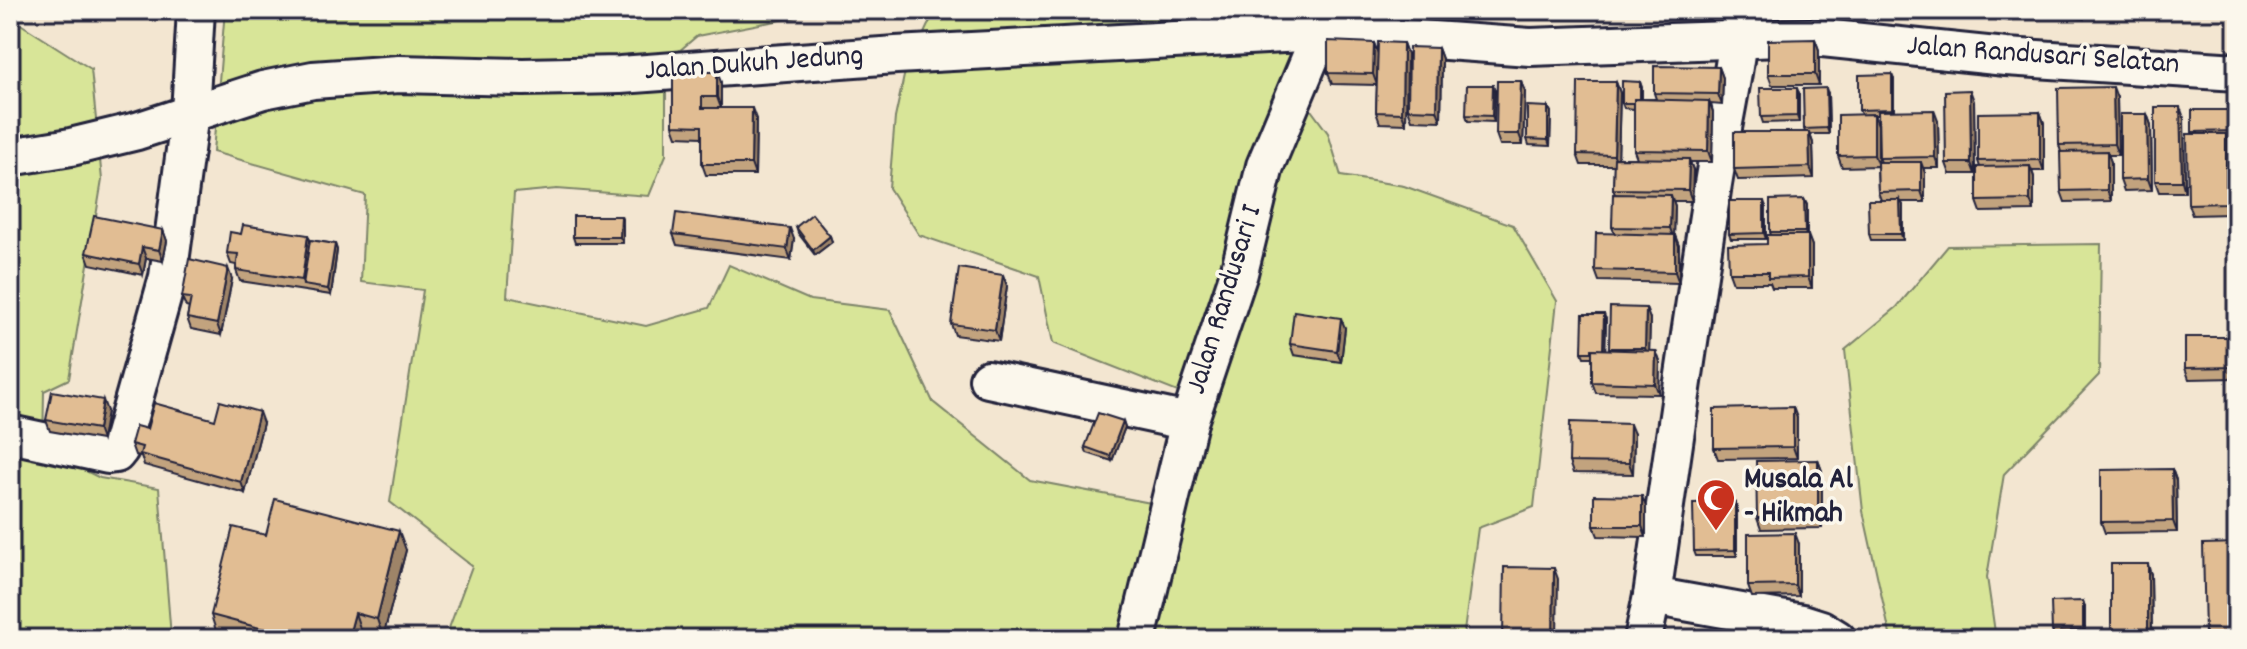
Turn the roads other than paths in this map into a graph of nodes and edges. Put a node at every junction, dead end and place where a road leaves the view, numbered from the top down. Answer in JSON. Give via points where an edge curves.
{"nodes":[{"id":1,"x":196,"y":10,"type":"edge"},
{"id":2,"x":1322,"y":21,"type":"edge"},
{"id":3,"x":1740,"y":25,"type":"edge"},
{"id":4,"x":2237,"y":72,"type":"edge"},
{"id":5,"x":190,"y":113,"type":"junction"},
{"id":6,"x":10,"y":157,"type":"edge"},
{"id":7,"x":988,"y":379,"type":"dead end"},
{"id":8,"x":1189,"y":422,"type":"junction"},
{"id":9,"x":10,"y":434,"type":"edge"},
{"id":10,"x":1652,"y":596,"type":"junction"},
{"id":11,"x":1137,"y":639,"type":"edge"},
{"id":12,"x":1643,"y":639,"type":"edge"},
{"id":13,"x":1837,"y":639,"type":"edge"}],
"edges":[{"from":1,"to":5,"type":"street"},
{"from":2,"to":3,"type":"street","name":"Jalan Randusari Selatan","via":[[1530,47]]},
{"from":2,"to":5,"type":"street","name":"Jalan Dukuh Jedung","via":[[620,75],[313,80]]},
{"from":2,"to":8,"type":"street","name":"Jalan Randusari I","via":[[1265,166],[1239,273]]},
{"from":3,"to":4,"type":"street","name":"Jalan Randusari Selatan","via":[[2006,57]]},
{"from":3,"to":10,"type":"street"},
{"from":5,"to":6,"type":"street","name":"Jalan Dukuh Jedung","via":[[71,147]]},
{"from":5,"to":9,"type":"street","via":[[168,277],[120,449],[108,455]]},
{"from":7,"to":8,"type":"street","name":"Jalan Randusari I"},
{"from":8,"to":11,"type":"street"},
{"from":10,"to":12,"type":"street"},
{"from":10,"to":13,"type":"street","via":[[1802,623]]}]}
